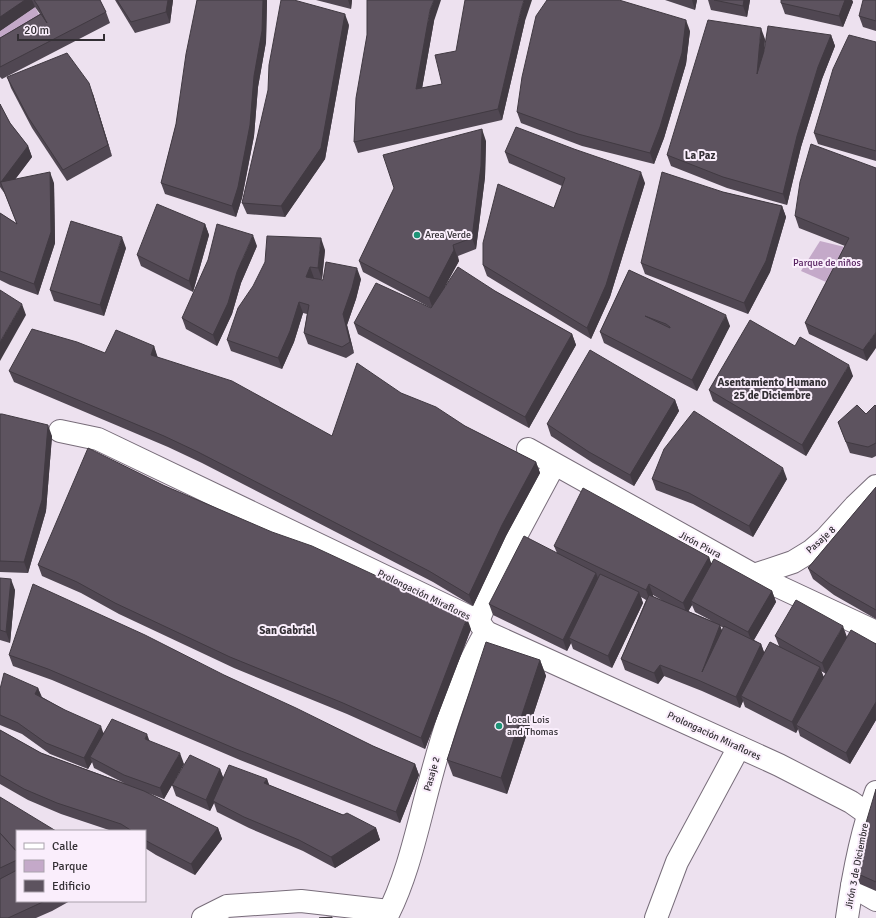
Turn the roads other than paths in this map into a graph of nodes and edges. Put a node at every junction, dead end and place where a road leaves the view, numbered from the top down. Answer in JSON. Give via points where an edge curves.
{"nodes":[{"id":1,"x":60,"y":431,"type":"dead end"},
{"id":2,"x":528,"y":449,"type":"dead end"},
{"id":3,"x":554,"y":465,"type":"junction"},
{"id":4,"x":876,"y":486,"type":"edge"},
{"id":5,"x":754,"y":575,"type":"junction"},
{"id":6,"x":482,"y":626,"type":"junction"},
{"id":7,"x":876,"y":632,"type":"edge"},
{"id":8,"x":739,"y":747,"type":"junction"},
{"id":9,"x":876,"y":792,"type":"edge"},
{"id":10,"x":868,"y":814,"type":"junction"},
{"id":11,"x":852,"y":886,"type":"junction"},
{"id":12,"x":876,"y":900,"type":"edge"},
{"id":13,"x":388,"y":915,"type":"edge"},
{"id":14,"x":204,"y":918,"type":"edge"},
{"id":15,"x":656,"y":918,"type":"edge"},
{"id":16,"x":847,"y":918,"type":"edge"}],
"edges":[{"from":1,"to":6,"type":"street","name":"Prolongación Miraflores","via":[[98,439]]},
{"from":2,"to":3,"type":"street","name":"Jirón Piura"},
{"from":3,"to":5,"type":"street","name":"Jirón Piura"},
{"from":3,"to":6,"type":"street","name":"Pasaje 2","via":[[509,549]]},
{"from":4,"to":5,"type":"street","name":"Pasaje 8","via":[[811,551],[793,562]]},
{"from":5,"to":7,"type":"street","name":"Jirón Piura"},
{"from":6,"to":8,"type":"street","name":"Prolongación Miraflores"},
{"from":6,"to":13,"type":"street","name":"Pasaje 2","via":[[431,774],[414,843]]},
{"from":8,"to":10,"type":"street","name":"Prolongación Miraflores","via":[[851,802]]},
{"from":8,"to":15,"type":"street","via":[[677,862]]},
{"from":9,"to":10,"type":"street","name":"Jirón 3 de Diciembre"},
{"from":10,"to":11,"type":"street","name":"Jirón 3 de Diciembre"},
{"from":11,"to":12,"type":"street"},
{"from":11,"to":16,"type":"street","name":"Jirón 3 de Diciembre"},
{"from":13,"to":14,"type":"street","via":[[302,901],[228,906]]}]}
